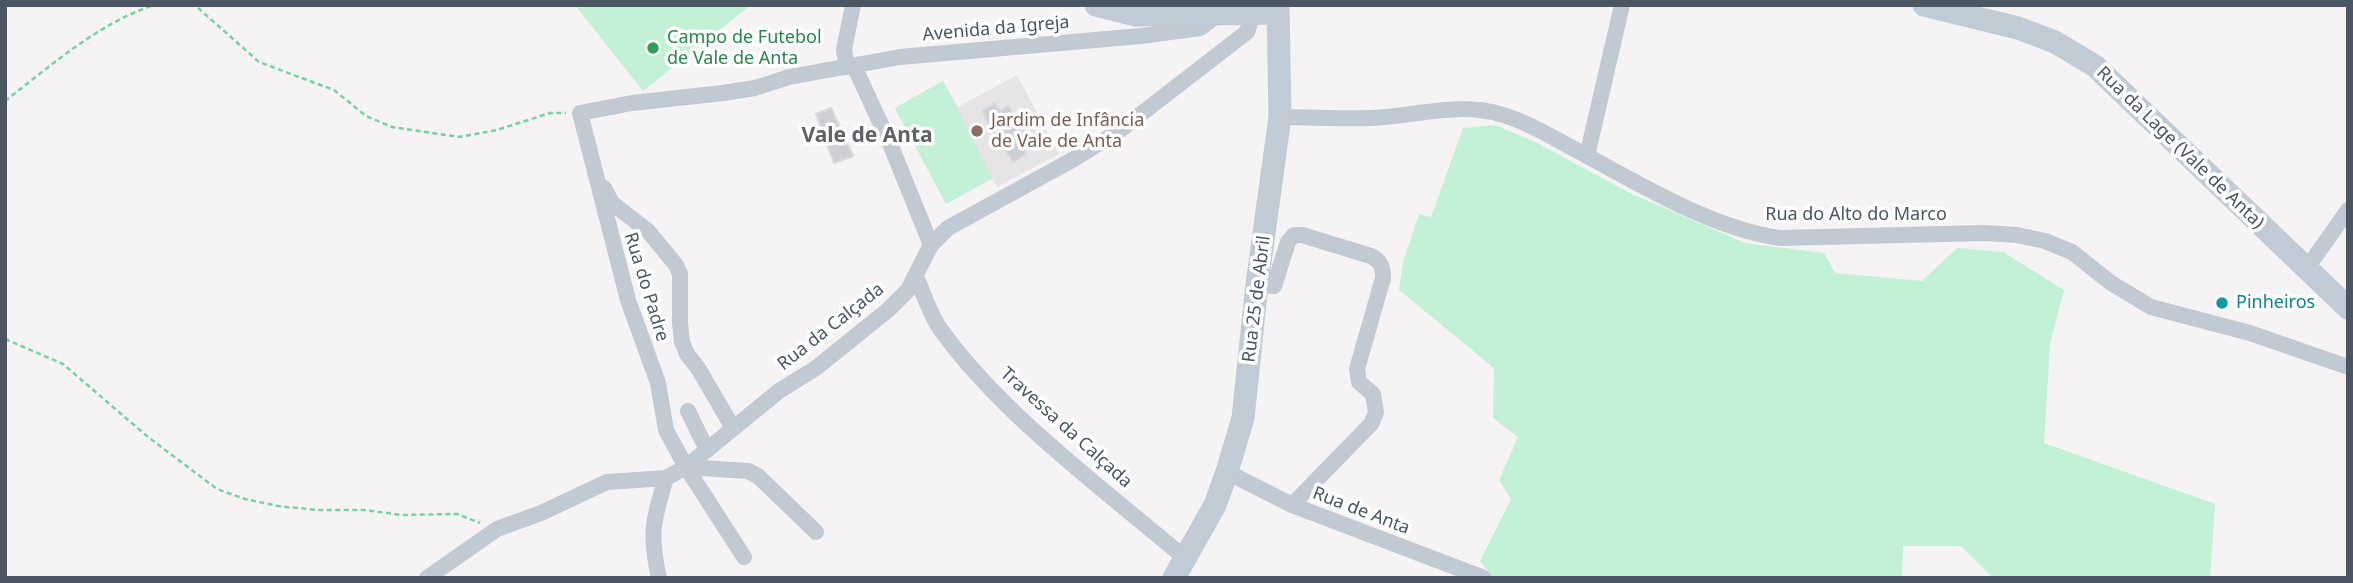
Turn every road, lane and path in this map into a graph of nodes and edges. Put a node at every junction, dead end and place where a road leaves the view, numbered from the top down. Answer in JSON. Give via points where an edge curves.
{"nodes":[{"id":1,"x":154,"y":5,"type":"edge"},
{"id":2,"x":190,"y":5,"type":"edge"},
{"id":3,"x":853,"y":5,"type":"edge"},
{"id":4,"x":1096,"y":5,"type":"edge"},
{"id":5,"x":1622,"y":5,"type":"edge"},
{"id":6,"x":1924,"y":5,"type":"edge"},
{"id":7,"x":1213,"y":9,"type":"edge"},
{"id":8,"x":1277,"y":9,"type":"edge"},
{"id":9,"x":1254,"y":13,"type":"junction"},
{"id":10,"x":851,"y":66,"type":"junction"},
{"id":11,"x":5,"y":101,"type":"edge"},
{"id":12,"x":580,"y":113,"type":"junction"},
{"id":13,"x":1280,"y":117,"type":"junction"},
{"id":14,"x":1587,"y":156,"type":"junction"},
{"id":15,"x":596,"y":182,"type":"junction"},
{"id":16,"x":2348,"y":210,"type":"edge"},
{"id":17,"x":931,"y":245,"type":"junction"},
{"id":18,"x":2307,"y":268,"type":"junction"},
{"id":19,"x":916,"y":277,"type":"junction"},
{"id":20,"x":1257,"y":284,"type":"junction"},
{"id":21,"x":2348,"y":309,"type":"edge"},
{"id":22,"x":5,"y":339,"type":"edge"},
{"id":23,"x":2348,"y":368,"type":"edge"},
{"id":24,"x":688,"y":411,"type":"dead end"},
{"id":25,"x":733,"y":428,"type":"junction"},
{"id":26,"x":707,"y":450,"type":"junction"},
{"id":27,"x":686,"y":467,"type":"junction"},
{"id":28,"x":1227,"y":472,"type":"junction"},
{"id":29,"x":666,"y":478,"type":"junction"},
{"id":30,"x":1292,"y":505,"type":"junction"},
{"id":31,"x":496,"y":529,"type":"junction"},
{"id":32,"x":816,"y":532,"type":"dead end"},
{"id":33,"x":744,"y":557,"type":"dead end"},
{"id":34,"x":1180,"y":568,"type":"edge"},
{"id":35,"x":427,"y":578,"type":"edge"},
{"id":36,"x":659,"y":578,"type":"edge"},
{"id":37,"x":1484,"y":578,"type":"edge"}],
"edges":[{"from":1,"to":11,"type":"path","via":[[99,30]]},
{"from":2,"to":12,"type":"path","via":[[259,62],[334,90],[366,116],[392,127],[459,136],[550,113]]},
{"from":3,"to":10,"type":"street","via":[[844,50]]},
{"from":4,"to":7,"type":"street","via":[[1136,15]]},
{"from":5,"to":14,"type":"street"},
{"from":6,"to":18,"type":"street","name":"Rua da Lage (Vale de Anta)","via":[[2018,28],[2095,65]]},
{"from":7,"to":9,"type":"street"},
{"from":7,"to":10,"type":"street","name":"Avenida da Igreja","via":[[1200,28],[900,57]]},
{"from":8,"to":9,"type":"street"},
{"from":8,"to":13,"type":"street","name":"Rua 25 de Abril"},
{"from":9,"to":17,"type":"street","name":"Rua da Calçada","via":[[1247,32],[1119,131],[948,228]]},
{"from":10,"to":12,"type":"street","name":"Avenida da Igreja","via":[[734,91]]},
{"from":10,"to":17,"type":"street","via":[[891,146]]},
{"from":12,"to":15,"type":"street","name":"Rua do Padre"},
{"from":13,"to":14,"type":"street","name":"Rua do Alto do Marco","via":[[1373,118],[1479,109],[1531,125]]},
{"from":13,"to":20,"type":"street","name":"Rua 25 de Abril"},
{"from":14,"to":23,"type":"street","name":"Rua do Alto do Marco","via":[[1647,189],[1754,234],[1780,238],[1984,233],[2045,241],[2072,253],[2151,307],[2250,333]]},
{"from":15,"to":25,"type":"street","via":[[676,265],[682,342]]},
{"from":15,"to":27,"type":"street","name":"Rua do Padre","via":[[628,300],[658,383],[666,430]]},
{"from":16,"to":18,"type":"street"},
{"from":17,"to":19,"type":"street","name":"Rua da Calçada"},
{"from":18,"to":21,"type":"street","name":"Rua da Lage (Vale de Anta)"},
{"from":19,"to":25,"type":"street","name":"Rua da Calçada","via":[[888,310]]},
{"from":19,"to":34,"type":"street","name":"Travessa da Calçada","via":[[939,328],[976,373]]},
{"from":20,"to":28,"type":"street","name":"Rua 25 de Abril","via":[[1243,418]]},
{"from":20,"to":30,"type":"street","via":[[1274,286],[1294,235],[1371,256],[1383,267],[1357,369],[1359,382],[1373,394],[1376,413],[1371,424]]},
{"from":22,"to":31,"type":"path","via":[[63,365],[217,489],[278,506],[457,514]]},
{"from":24,"to":26,"type":"street"},
{"from":25,"to":26,"type":"street","name":"Rua da Calçada"},
{"from":26,"to":27,"type":"street","name":"Rua da Calçada"},
{"from":27,"to":29,"type":"street","name":"Rua da Calçada"},
{"from":27,"to":32,"type":"street","via":[[748,471]]},
{"from":27,"to":33,"type":"street","name":"Rua do Padre"},
{"from":28,"to":30,"type":"street","name":"Rua de Anta"},
{"from":28,"to":34,"type":"street","name":"Rua 25 de Abril","via":[[1215,505]]},
{"from":29,"to":31,"type":"street","via":[[607,482]]},
{"from":29,"to":36,"type":"street","via":[[653,522],[652,549]]},
{"from":30,"to":37,"type":"street","name":"Rua de Anta"},
{"from":31,"to":35,"type":"street"}]}
